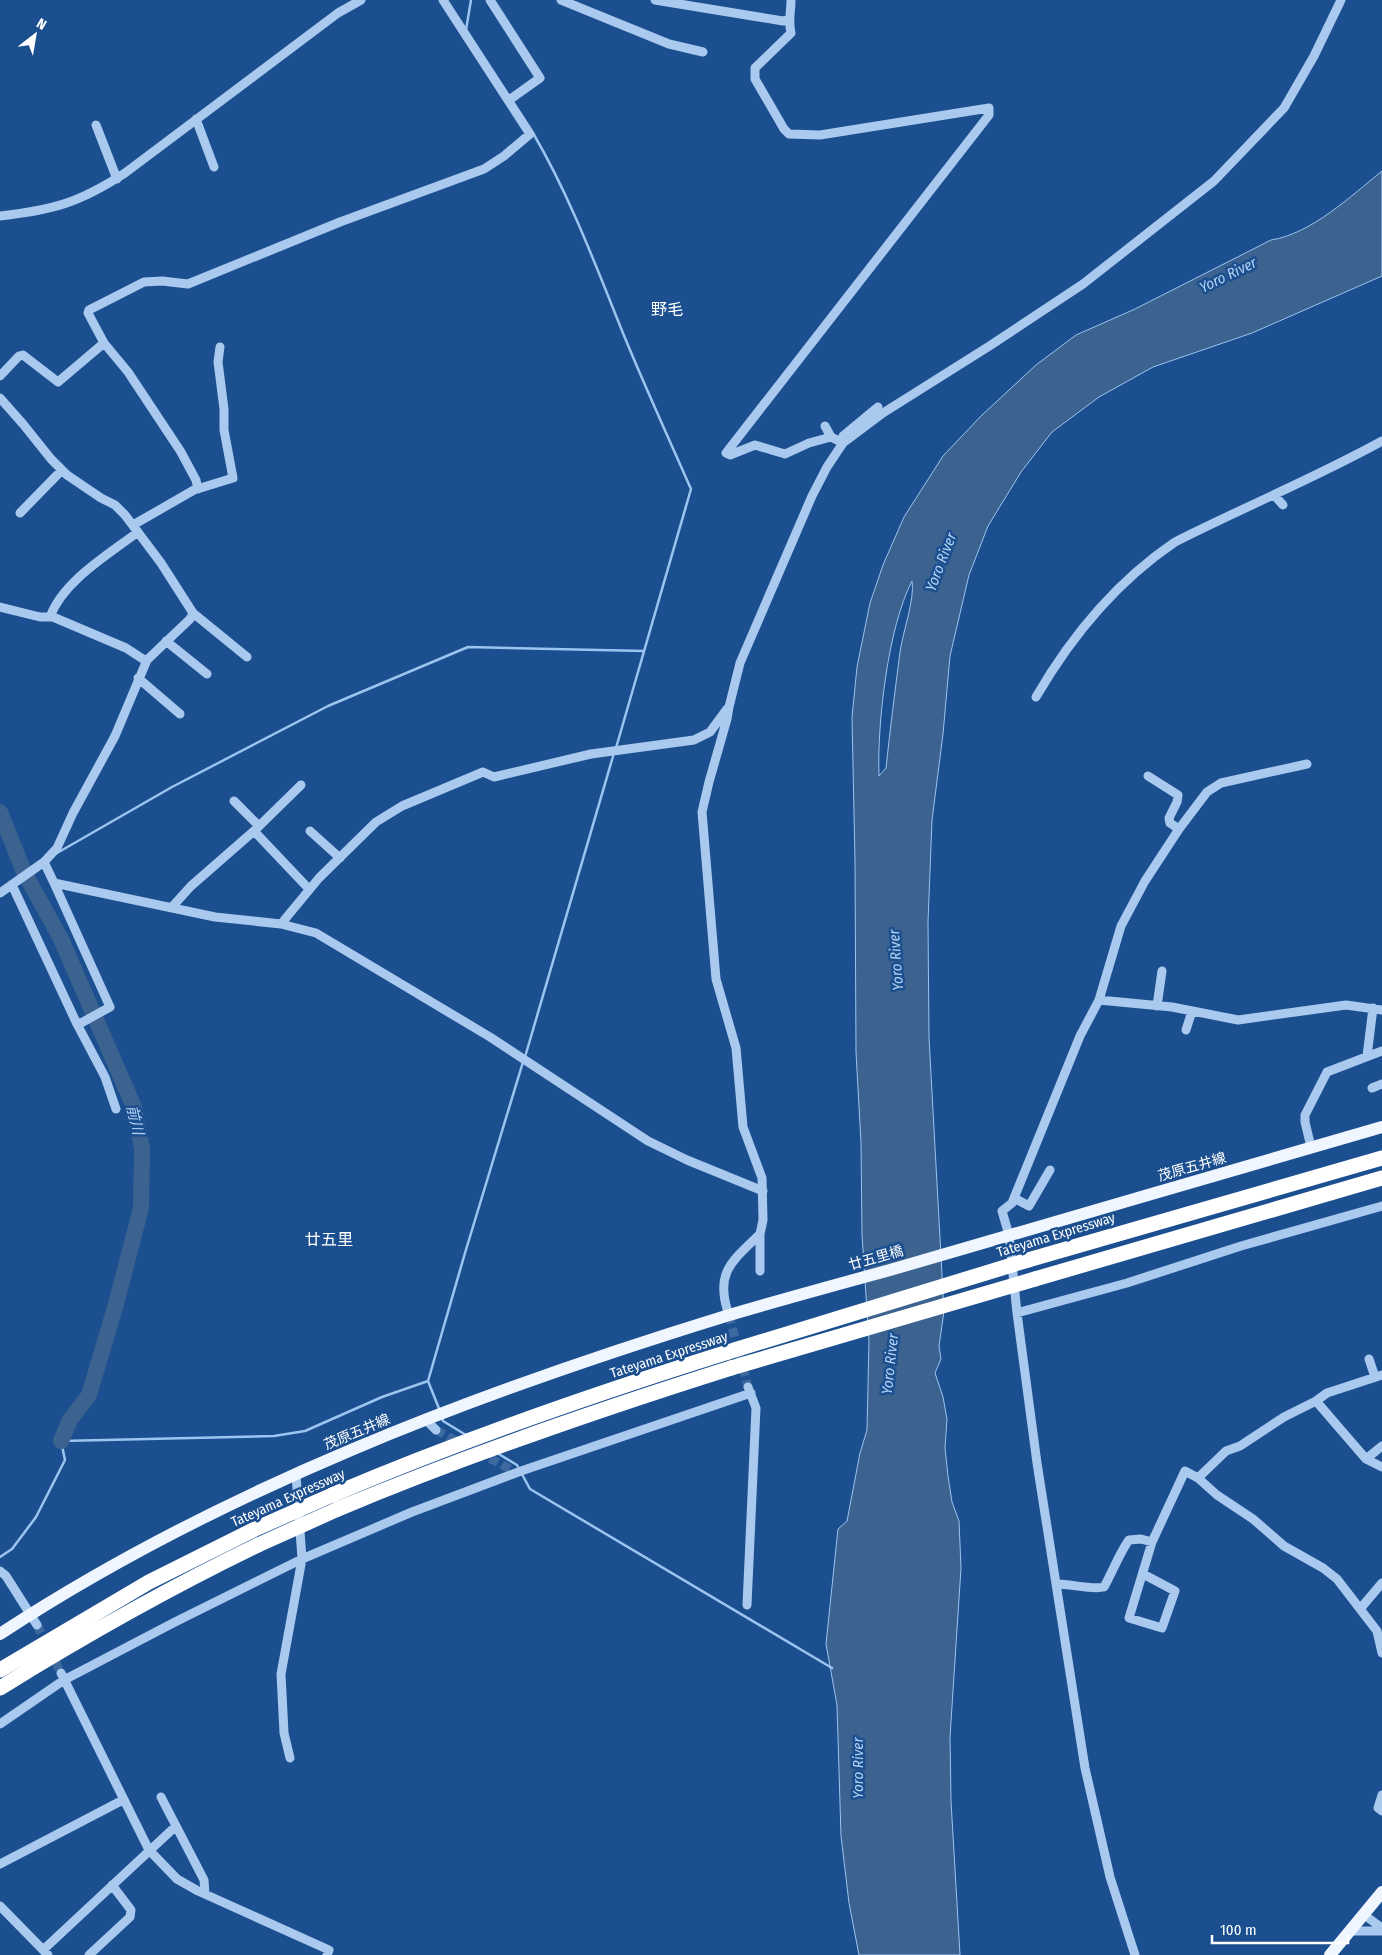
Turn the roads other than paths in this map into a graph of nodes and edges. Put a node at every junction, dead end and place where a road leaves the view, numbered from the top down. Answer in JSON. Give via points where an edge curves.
{"nodes":[{"id":1,"x":362,"y":0,"type":"edge"},
{"id":2,"x":443,"y":0,"type":"edge"},
{"id":3,"x":490,"y":0,"type":"edge"},
{"id":4,"x":561,"y":0,"type":"edge"},
{"id":5,"x":655,"y":0,"type":"edge"},
{"id":6,"x":714,"y":0,"type":"edge"},
{"id":7,"x":790,"y":0,"type":"edge"},
{"id":8,"x":1341,"y":0,"type":"edge"},
{"id":9,"x":711,"y":9,"type":"junction"},
{"id":10,"x":788,"y":20,"type":"junction"},
{"id":11,"x":703,"y":52,"type":"dead end"},
{"id":12,"x":509,"y":100,"type":"junction"},
{"id":13,"x":196,"y":119,"type":"junction"},
{"id":14,"x":96,"y":125,"type":"dead end"},
{"id":15,"x":214,"y":167,"type":"dead end"},
{"id":16,"x":117,"y":179,"type":"junction"},
{"id":17,"x":0,"y":216,"type":"edge"},
{"id":18,"x":104,"y":343,"type":"junction"},
{"id":19,"x":220,"y":347,"type":"dead end"},
{"id":20,"x":0,"y":376,"type":"edge"},
{"id":21,"x":0,"y":398,"type":"edge"},
{"id":22,"x":878,"y":407,"type":"dead end"},
{"id":23,"x":826,"y":426,"type":"dead end"},
{"id":24,"x":837,"y":440,"type":"junction"},
{"id":25,"x":1382,"y":440,"type":"edge"},
{"id":26,"x":62,"y":470,"type":"junction"},
{"id":27,"x":198,"y":489,"type":"junction"},
{"id":28,"x":1274,"y":495,"type":"junction"},
{"id":29,"x":1283,"y":505,"type":"dead end"},
{"id":30,"x":20,"y":514,"type":"dead end"},
{"id":31,"x":136,"y":529,"type":"junction"},
{"id":32,"x":0,"y":607,"type":"edge"},
{"id":33,"x":193,"y":613,"type":"junction"},
{"id":34,"x":50,"y":617,"type":"junction"},
{"id":35,"x":166,"y":641,"type":"junction"},
{"id":36,"x":247,"y":657,"type":"dead end"},
{"id":37,"x":146,"y":662,"type":"junction"},
{"id":38,"x":207,"y":674,"type":"dead end"},
{"id":39,"x":138,"y":678,"type":"junction"},
{"id":40,"x":1036,"y":697,"type":"dead end"},
{"id":41,"x":729,"y":707,"type":"junction"},
{"id":42,"x":180,"y":714,"type":"dead end"},
{"id":43,"x":1307,"y":764,"type":"dead end"},
{"id":44,"x":1148,"y":776,"type":"dead end"},
{"id":45,"x":301,"y":785,"type":"dead end"},
{"id":46,"x":234,"y":801,"type":"dead end"},
{"id":47,"x":257,"y":829,"type":"junction"},
{"id":48,"x":1179,"y":829,"type":"junction"},
{"id":49,"x":310,"y":831,"type":"dead end"},
{"id":50,"x":340,"y":858,"type":"junction"},
{"id":51,"x":44,"y":862,"type":"junction"},
{"id":52,"x":54,"y":883,"type":"junction"},
{"id":53,"x":12,"y":885,"type":"junction"},
{"id":54,"x":310,"y":889,"type":"junction"},
{"id":55,"x":0,"y":893,"type":"edge"},
{"id":56,"x":172,"y":907,"type":"junction"},
{"id":57,"x":281,"y":924,"type":"junction"},
{"id":58,"x":1162,"y":972,"type":"dead end"},
{"id":59,"x":1099,"y":1000,"type":"junction"},
{"id":60,"x":1157,"y":1006,"type":"junction"},
{"id":61,"x":1378,"y":1009,"type":"edge"},
{"id":62,"x":1192,"y":1011,"type":"junction"},
{"id":63,"x":81,"y":1023,"type":"dead end"},
{"id":64,"x":1186,"y":1030,"type":"dead end"},
{"id":65,"x":1382,"y":1051,"type":"edge"},
{"id":66,"x":1366,"y":1056,"type":"junction"},
{"id":67,"x":1382,"y":1084,"type":"edge"},
{"id":68,"x":1372,"y":1088,"type":"dead end"},
{"id":69,"x":116,"y":1109,"type":"dead end"},
{"id":70,"x":1382,"y":1127,"type":"edge"},
{"id":71,"x":1311,"y":1147,"type":"junction"},
{"id":72,"x":1382,"y":1158,"type":"edge"},
{"id":73,"x":1050,"y":1170,"type":"dead end"},
{"id":74,"x":1382,"y":1178,"type":"edge"},
{"id":75,"x":763,"y":1191,"type":"junction"},
{"id":76,"x":1014,"y":1198,"type":"junction"},
{"id":77,"x":1382,"y":1206,"type":"edge"},
{"id":78,"x":760,"y":1234,"type":"junction"},
{"id":79,"x":1010,"y":1235,"type":"junction"},
{"id":80,"x":760,"y":1271,"type":"dead end"},
{"id":81,"x":750,"y":1310,"type":"joint"},
{"id":82,"x":1017,"y":1313,"type":"junction"},
{"id":83,"x":728,"y":1315,"type":"junction"},
{"id":84,"x":1369,"y":1359,"type":"dead end"},
{"id":85,"x":1378,"y":1376,"type":"edge"},
{"id":86,"x":1316,"y":1401,"type":"junction"},
{"id":87,"x":426,"y":1420,"type":"junction"},
{"id":88,"x":436,"y":1430,"type":"tunnel mouth"},
{"id":89,"x":1382,"y":1446,"type":"edge"},
{"id":90,"x":1366,"y":1459,"type":"junction"},
{"id":91,"x":1382,"y":1467,"type":"edge"},
{"id":92,"x":296,"y":1475,"type":"junction"},
{"id":93,"x":1198,"y":1478,"type":"junction"},
{"id":94,"x":335,"y":1502,"type":"junction"},
{"id":95,"x":1152,"y":1542,"type":"junction"},
{"id":96,"x":302,"y":1559,"type":"junction"},
{"id":97,"x":3,"y":1573,"type":"edge"},
{"id":98,"x":1143,"y":1574,"type":"junction"},
{"id":99,"x":1382,"y":1583,"type":"edge"},
{"id":100,"x":1057,"y":1584,"type":"junction"},
{"id":101,"x":747,"y":1605,"type":"dead end"},
{"id":102,"x":1360,"y":1609,"type":"junction"},
{"id":103,"x":34,"y":1620,"type":"junction"},
{"id":104,"x":0,"y":1634,"type":"edge"},
{"id":105,"x":1382,"y":1653,"type":"edge"},
{"id":106,"x":0,"y":1670,"type":"edge"},
{"id":107,"x":62,"y":1677,"type":"junction"},
{"id":108,"x":0,"y":1688,"type":"edge"},
{"id":109,"x":0,"y":1724,"type":"edge"},
{"id":110,"x":290,"y":1758,"type":"dead end"},
{"id":111,"x":1382,"y":1795,"type":"edge"},
{"id":112,"x":161,"y":1796,"type":"dead end"},
{"id":113,"x":123,"y":1800,"type":"junction"},
{"id":114,"x":1382,"y":1811,"type":"edge"},
{"id":115,"x":176,"y":1826,"type":"junction"},
{"id":116,"x":149,"y":1850,"type":"junction"},
{"id":117,"x":0,"y":1864,"type":"edge"},
{"id":118,"x":112,"y":1885,"type":"junction"},
{"id":119,"x":1382,"y":1892,"type":"edge"},
{"id":120,"x":205,"y":1894,"type":"junction"},
{"id":121,"x":0,"y":1906,"type":"edge"},
{"id":122,"x":1363,"y":1914,"type":"junction"},
{"id":123,"x":1382,"y":1930,"type":"edge"},
{"id":124,"x":1350,"y":1931,"type":"junction"},
{"id":125,"x":45,"y":1953,"type":"edge"},
{"id":126,"x":89,"y":1955,"type":"edge"},
{"id":127,"x":326,"y":1955,"type":"edge"},
{"id":128,"x":1136,"y":1955,"type":"edge"},
{"id":129,"x":1330,"y":1955,"type":"edge"}],
"edges":[{"from":1,"to":13,"type":"street","via":[[338,13]]},
{"from":2,"to":12,"type":"street"},
{"from":3,"to":12,"type":"street","via":[[540,78]]},
{"from":4,"to":11,"type":"street","via":[[669,44]]},
{"from":5,"to":9,"type":"street"},
{"from":6,"to":9,"type":"street"},
{"from":7,"to":10,"type":"street"},
{"from":8,"to":24,"type":"street","via":[[1284,108],[1214,181],[1084,284],[991,346]]},
{"from":9,"to":10,"type":"street"},
{"from":10,"to":24,"type":"street","via":[[791,33],[755,68],[755,79],[789,134],[820,135],[989,108],[989,115],[983,123],[726,453],[755,445],[785,454],[809,443]]},
{"from":12,"to":18,"type":"street","via":[[530,134],[484,169],[340,222],[188,284],[144,282],[89,310]]},
{"from":13,"to":15,"type":"street"},
{"from":13,"to":16,"type":"street"},
{"from":14,"to":16,"type":"street"},
{"from":16,"to":17,"type":"street","via":[[65,206]]},
{"from":18,"to":20,"type":"street","via":[[58,382],[23,355]]},
{"from":18,"to":27,"type":"street","via":[[128,372],[181,452]]},
{"from":19,"to":27,"type":"street","via":[[218,362],[224,430],[233,478]]},
{"from":21,"to":26,"type":"street"},
{"from":22,"to":24,"type":"street"},
{"from":23,"to":24,"type":"street"},
{"from":24,"to":41,"type":"street","via":[[740,663]]},
{"from":25,"to":28,"type":"street"},
{"from":26,"to":30,"type":"street"},
{"from":26,"to":31,"type":"street","via":[[116,505]]},
{"from":27,"to":31,"type":"street"},
{"from":28,"to":29,"type":"street"},
{"from":28,"to":40,"type":"street","via":[[1175,542],[1130,577],[1089,619],[1056,663]]},
{"from":31,"to":33,"type":"street"},
{"from":31,"to":34,"type":"street","via":[[74,582],[58,600]]},
{"from":32,"to":34,"type":"street"},
{"from":33,"to":35,"type":"street"},
{"from":33,"to":36,"type":"street"},
{"from":34,"to":37,"type":"street","via":[[126,648]]},
{"from":35,"to":37,"type":"street"},
{"from":35,"to":38,"type":"street"},
{"from":37,"to":39,"type":"street"},
{"from":39,"to":42,"type":"street"},
{"from":39,"to":51,"type":"street","via":[[115,736],[61,842]]},
{"from":41,"to":50,"type":"street","via":[[710,732],[694,740],[591,754],[494,777],[483,772],[436,790],[376,822]]},
{"from":41,"to":75,"type":"street","via":[[702,812],[716,979],[736,1048],[743,1127],[762,1178]]},
{"from":43,"to":48,"type":"street","via":[[1213,786]]},
{"from":44,"to":48,"type":"street","via":[[1178,795],[1169,818],[1170,823]]},
{"from":45,"to":47,"type":"street"},
{"from":46,"to":47,"type":"street"},
{"from":47,"to":54,"type":"street"},
{"from":47,"to":56,"type":"street","via":[[191,886]]},
{"from":48,"to":59,"type":"street","via":[[1121,926]]},
{"from":49,"to":50,"type":"street"},
{"from":50,"to":54,"type":"street"},
{"from":51,"to":52,"type":"street"},
{"from":51,"to":53,"type":"street"},
{"from":52,"to":56,"type":"street"},
{"from":52,"to":63,"type":"street","via":[[110,1007]]},
{"from":53,"to":55,"type":"street"},
{"from":53,"to":69,"type":"street","via":[[105,1077]]},
{"from":54,"to":57,"type":"street"},
{"from":56,"to":57,"type":"street","via":[[215,917]]},
{"from":57,"to":75,"type":"street","via":[[316,933],[490,1037],[648,1141]]},
{"from":58,"to":60,"type":"street"},
{"from":59,"to":60,"type":"street"},
{"from":59,"to":76,"type":"street","via":[[1080,1036]]},
{"from":60,"to":62,"type":"street"},
{"from":61,"to":62,"type":"street","via":[[1346,1005],[1238,1020]]},
{"from":61,"to":66,"type":"street"},
{"from":62,"to":64,"type":"street"},
{"from":65,"to":66,"type":"street"},
{"from":66,"to":71,"type":"street","via":[[1327,1072],[1305,1115]]},
{"from":67,"to":68,"type":"street"},
{"from":70,"to":71,"type":"main road","name":"茂原五井線"},
{"from":71,"to":79,"type":"main road","name":"茂原五井線"},
{"from":72,"to":94,"type":"highway","name":"Tateyama Expressway","bridge":true,"via":[[1028,1260],[533,1416],[394,1468]]},
{"from":73,"to":76,"type":"street","via":[[1030,1206]]},
{"from":74,"to":94,"type":"highway","name":"Tateyama Expressway","bridge":true,"via":[[731,1368],[539,1431],[401,1483]]},
{"from":75,"to":78,"type":"street"},
{"from":76,"to":79,"type":"street","via":[[1002,1212]]},
{"from":77,"to":82,"type":"street"},
{"from":78,"to":80,"type":"street"},
{"from":78,"to":83,"type":"street","via":[[730,1263],[723,1282]]},
{"from":79,"to":81,"type":"main road","name":"廿五里橋"},
{"from":79,"to":82,"type":"street"},
{"from":81,"to":83,"type":"main road","name":"茂原五井線"},
{"from":82,"to":100,"type":"street","via":[[1036,1463]]},
{"from":83,"to":87,"type":"main road","name":"茂原五井線","via":[[565,1369]]},
{"from":84,"to":85,"type":"street"},
{"from":85,"to":86,"type":"street","via":[[1327,1393]]},
{"from":86,"to":90,"type":"street"},
{"from":86,"to":93,"type":"street","via":[[1226,1451]]},
{"from":87,"to":88,"type":"street"},
{"from":87,"to":92,"type":"main road","name":"茂原五井線","via":[[358,1446]]},
{"from":89,"to":90,"type":"street"},
{"from":90,"to":91,"type":"street"},
{"from":92,"to":96,"type":"street"},
{"from":92,"to":103,"type":"main road","name":"茂原五井線","via":[[177,1531]]},
{"from":93,"to":95,"type":"street","via":[[1185,1472]]},
{"from":93,"to":102,"type":"street","via":[[1284,1546],[1337,1579]]},
{"from":94,"to":106,"type":"highway","name":"Tateyama Expressway","bridge":true,"via":[[253,1530],[149,1582]]},
{"from":94,"to":108,"type":"highway","name":"Tateyama Expressway","bridge":true,"via":[[96,1630]]},
{"from":95,"to":98,"type":"street"},
{"from":95,"to":100,"type":"street","via":[[1129,1540],[1104,1587]]},
{"from":96,"to":101,"type":"street","via":[[514,1472],[750,1390],[756,1408]]},
{"from":96,"to":107,"type":"street"},
{"from":96,"to":110,"type":"street","via":[[281,1674],[284,1732]]},
{"from":97,"to":103,"type":"street"},
{"from":98,"to":98,"type":"street","via":[[1129,1618],[1162,1628],[1175,1591]]},
{"from":99,"to":102,"type":"street"},
{"from":100,"to":128,"type":"street","via":[[1091,1796],[1118,1904]]},
{"from":102,"to":105,"type":"street","via":[[1377,1631]]},
{"from":103,"to":104,"type":"main road","name":"茂原五井線"},
{"from":107,"to":109,"type":"street"},
{"from":107,"to":113,"type":"street"},
{"from":111,"to":114,"type":"street","via":[[1378,1808]]},
{"from":112,"to":115,"type":"street"},
{"from":113,"to":116,"type":"street"},
{"from":113,"to":117,"type":"street"},
{"from":115,"to":116,"type":"street"},
{"from":115,"to":120,"type":"street","via":[[204,1880]]},
{"from":116,"to":118,"type":"street"},
{"from":116,"to":120,"type":"street","via":[[177,1879]]},
{"from":118,"to":125,"type":"street"},
{"from":118,"to":126,"type":"street","via":[[130,1910],[130,1917]]},
{"from":119,"to":122,"type":"main road"},
{"from":120,"to":127,"type":"street","via":[[329,1950]]},
{"from":121,"to":125,"type":"street"},
{"from":122,"to":123,"type":"street"},
{"from":122,"to":124,"type":"main road"},
{"from":123,"to":124,"type":"street"},
{"from":124,"to":129,"type":"main road"}]}
